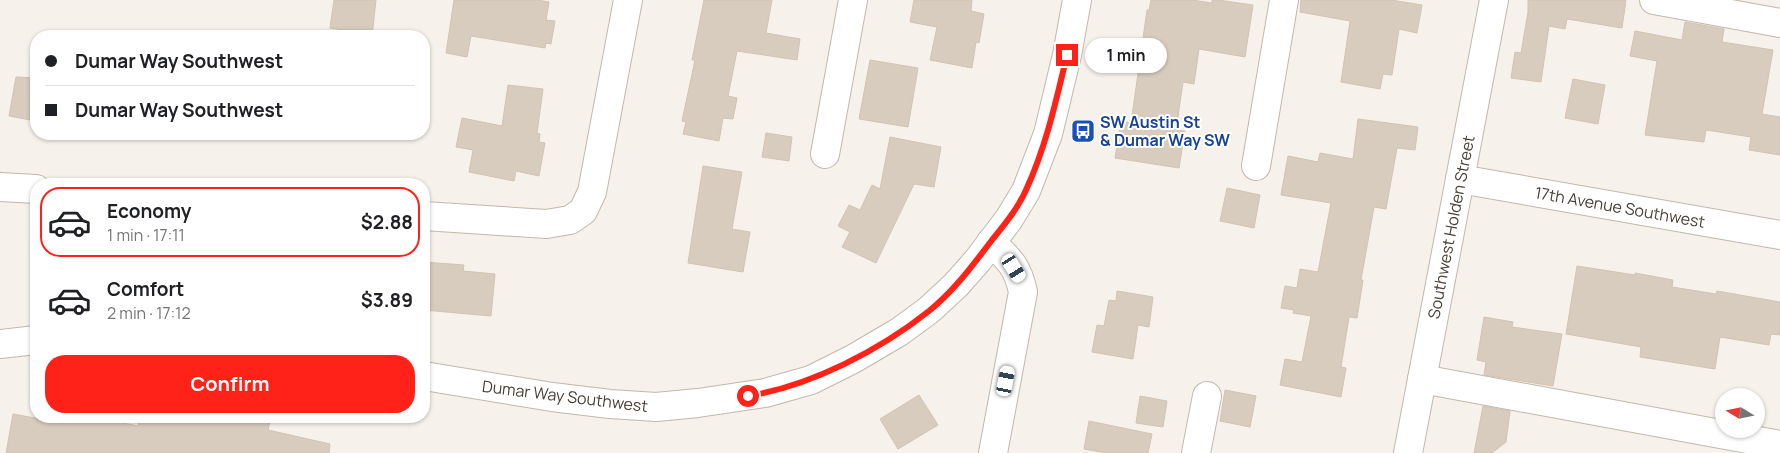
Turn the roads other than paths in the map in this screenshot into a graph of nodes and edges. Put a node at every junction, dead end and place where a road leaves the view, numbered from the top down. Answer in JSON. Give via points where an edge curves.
{"nodes":[{"id":1,"x":628,"y":0,"type":"edge"},
{"id":2,"x":853,"y":0,"type":"edge"},
{"id":3,"x":1077,"y":0,"type":"edge"},
{"id":4,"x":1284,"y":0,"type":"edge"},
{"id":5,"x":1494,"y":0,"type":"edge"},
{"id":6,"x":1654,"y":0,"type":"edge"},
{"id":7,"x":1780,"y":23,"type":"edge"},
{"id":8,"x":825,"y":154,"type":"dead end"},
{"id":9,"x":1256,"y":166,"type":"dead end"},
{"id":10,"x":1460,"y":179,"type":"junction"},
{"id":11,"x":0,"y":187,"type":"edge"},
{"id":12,"x":30,"y":189,"type":"edge"},
{"id":13,"x":430,"y":216,"type":"edge"},
{"id":14,"x":1780,"y":235,"type":"edge"},
{"id":15,"x":991,"y":242,"type":"junction"},
{"id":16,"x":30,"y":341,"type":"edge"},
{"id":17,"x":0,"y":344,"type":"edge"},
{"id":18,"x":430,"y":377,"type":"edge"},
{"id":19,"x":1422,"y":379,"type":"junction"},
{"id":20,"x":1206,"y":396,"type":"dead end"},
{"id":21,"x":1780,"y":445,"type":"edge"},
{"id":22,"x":993,"y":453,"type":"edge"},
{"id":23,"x":1196,"y":453,"type":"edge"},
{"id":24,"x":1408,"y":453,"type":"edge"}],
"edges":[{"from":1,"to":13,"type":"street","via":[[592,192],[583,211],[570,220],[546,224]]},
{"from":2,"to":8,"type":"street"},
{"from":3,"to":15,"type":"street","name":"Dumar Way Southwest","via":[[1048,134],[1026,190]]},
{"from":4,"to":9,"type":"street"},
{"from":5,"to":10,"type":"street","name":"Southwest Holden Street"},
{"from":6,"to":7,"type":"street"},
{"from":10,"to":14,"type":"street","name":"17th Avenue Southwest"},
{"from":10,"to":19,"type":"street","name":"Southwest Holden Street"},
{"from":11,"to":12,"type":"street"},
{"from":15,"to":18,"type":"street","name":"Dumar Way Southwest","via":[[950,291],[899,332],[853,360],[811,380],[765,393],[656,407],[562,398]]},
{"from":15,"to":22,"type":"street","via":[[1009,259],[1020,276],[1023,292]]},
{"from":16,"to":17,"type":"street"},
{"from":19,"to":21,"type":"street"},
{"from":19,"to":24,"type":"street","name":"Southwest Holden Street"},
{"from":20,"to":23,"type":"street"}]}
